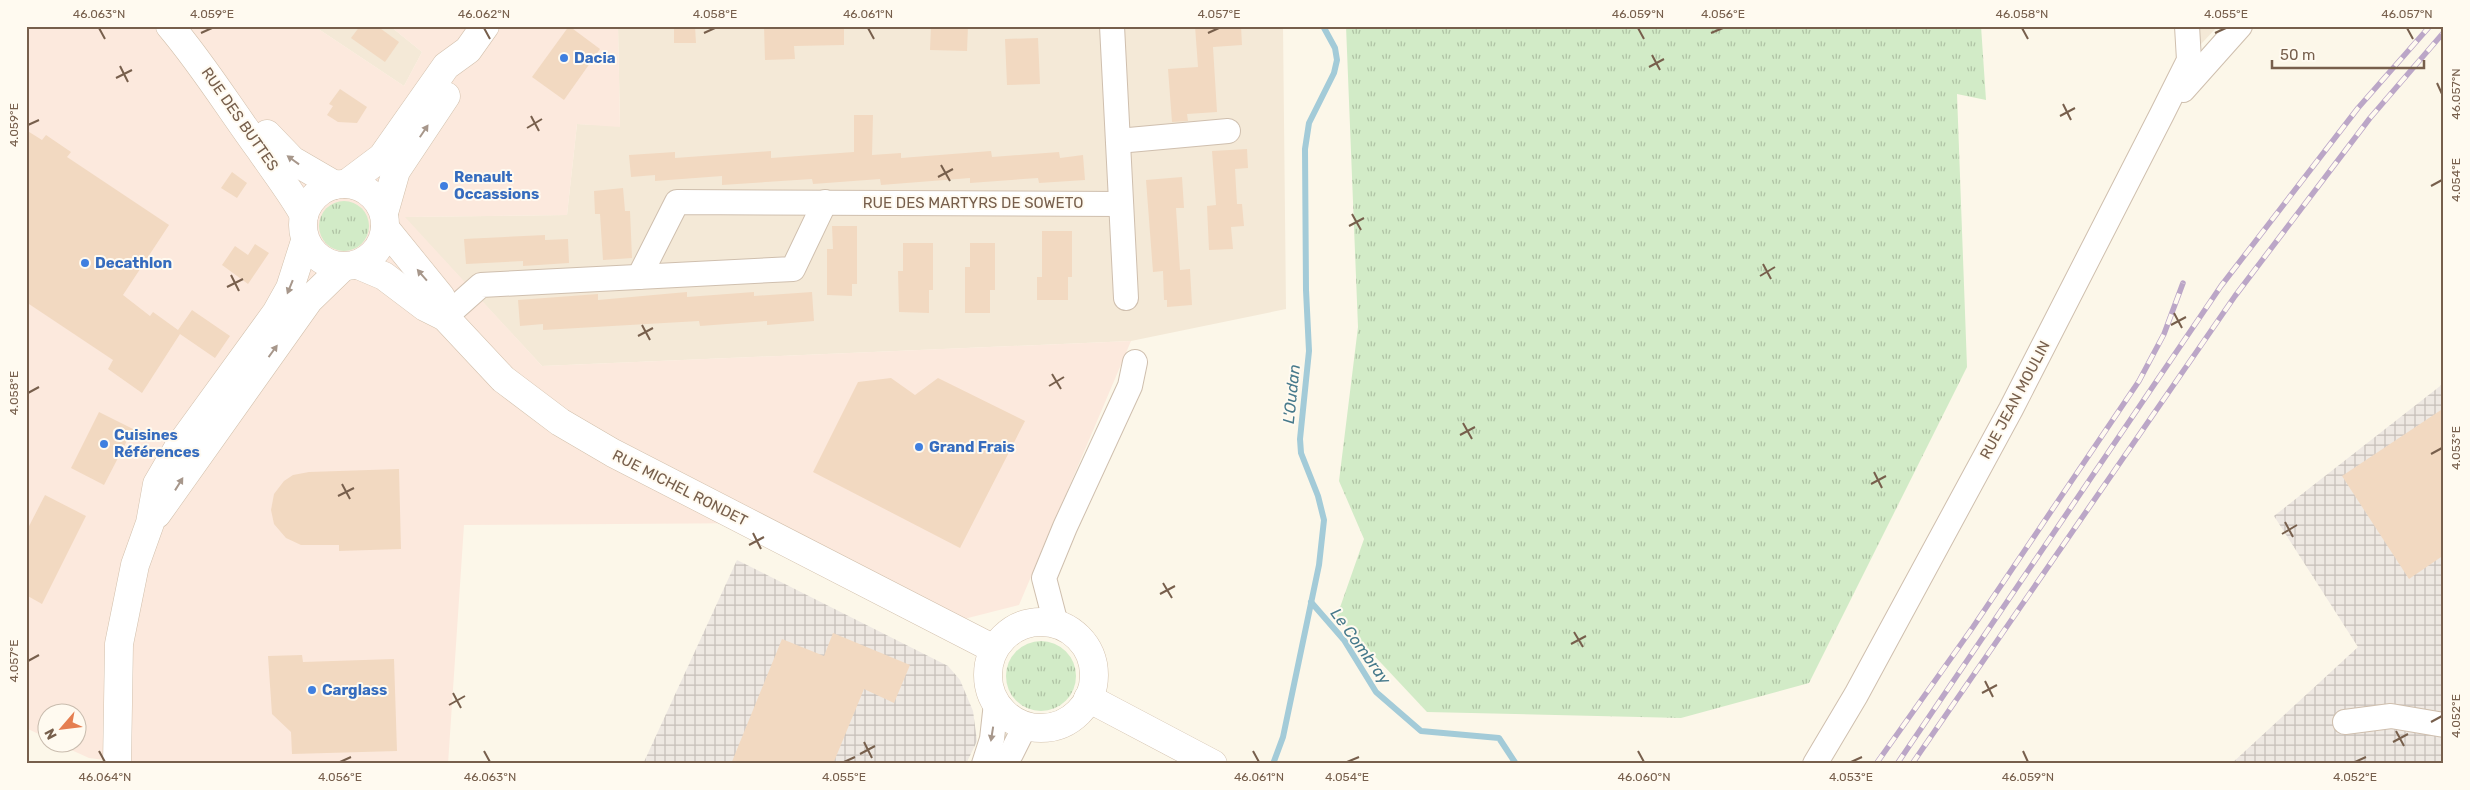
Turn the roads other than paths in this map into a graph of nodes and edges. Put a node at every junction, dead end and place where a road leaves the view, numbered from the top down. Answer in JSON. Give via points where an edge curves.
{"nodes":[{"id":1,"x":170,"y":26,"type":"edge"},
{"id":2,"x":192,"y":26,"type":"edge"},
{"id":3,"x":485,"y":26,"type":"edge"},
{"id":4,"x":1112,"y":26,"type":"edge"},
{"id":5,"x":2187,"y":26,"type":"edge"},
{"id":6,"x":2240,"y":26,"type":"edge"},
{"id":7,"x":468,"y":50,"type":"junction"},
{"id":8,"x":2162,"y":114,"type":"junction"},
{"id":9,"x":1228,"y":131,"type":"dead end"},
{"id":10,"x":1118,"y":141,"type":"junction"},
{"id":11,"x":341,"y":185,"type":"junction"},
{"id":12,"x":825,"y":202,"type":"junction"},
{"id":13,"x":1121,"y":204,"type":"junction"},
{"id":14,"x":384,"y":220,"type":"junction"},
{"id":15,"x":305,"y":228,"type":"junction"},
{"id":16,"x":350,"y":266,"type":"junction"},
{"id":17,"x":639,"y":277,"type":"junction"},
{"id":18,"x":1126,"y":298,"type":"dead end"},
{"id":19,"x":445,"y":317,"type":"junction"},
{"id":20,"x":1135,"y":362,"type":"dead end"},
{"id":21,"x":150,"y":523,"type":"junction"},
{"id":22,"x":1056,"y":624,"type":"junction"},
{"id":23,"x":994,"y":650,"type":"junction"},
{"id":24,"x":1088,"y":698,"type":"junction"},
{"id":25,"x":996,"y":703,"type":"junction"},
{"id":26,"x":2345,"y":722,"type":"dead end"},
{"id":27,"x":2444,"y":725,"type":"edge"},
{"id":28,"x":1025,"y":726,"type":"junction"},
{"id":29,"x":117,"y":764,"type":"edge"},
{"id":30,"x":984,"y":764,"type":"edge"},
{"id":31,"x":1002,"y":764,"type":"edge"},
{"id":32,"x":1213,"y":764,"type":"edge"},
{"id":33,"x":1815,"y":764,"type":"edge"}],
"edges":[{"from":1,"to":15,"type":"street","name":"RUE DES BUTTES","via":[[290,188]]},
{"from":11,"to":2,"type":"street","name":"RUE DES BUTTES","one_way":true,"via":[[292,160],[273,142]]},
{"from":3,"to":7,"type":"street"},
{"from":4,"to":10,"type":"street"},
{"from":5,"to":8,"type":"street","name":"RUE JEAN MOULIN","via":[[2189,60]]},
{"from":6,"to":8,"type":"street"},
{"from":7,"to":11,"type":"street","via":[[446,66],[382,157]]},
{"from":14,"to":7,"type":"street","one_way":true,"via":[[396,171],[460,74]]},
{"from":8,"to":33,"type":"street","name":"RUE JEAN MOULIN","via":[[2011,409],[1856,695]]},
{"from":9,"to":10,"type":"street"},
{"from":10,"to":13,"type":"street"},
{"from":11,"to":14,"type":"street","via":[[356,186],[373,196]]},
{"from":11,"to":15,"type":"street","via":[[321,191],[312,198]]},
{"from":12,"to":13,"type":"street","name":"RUE DES MARTYRS DE SOWETO"},
{"from":12,"to":17,"type":"street","via":[[793,269]]},
{"from":12,"to":17,"type":"street","name":"RUE DES MARTYRS DE SOWETO","via":[[677,202]]},
{"from":13,"to":18,"type":"street"},
{"from":14,"to":16,"type":"street","via":[[377,250]]},
{"from":19,"to":14,"type":"street","name":"RUE MICHEL RONDET","one_way":true,"via":[[441,297]]},
{"from":15,"to":16,"type":"street","via":[[317,257],[334,266]]},
{"from":15,"to":21,"type":"street","one_way":true,"via":[[290,288],[276,313],[178,448],[157,484]]},
{"from":16,"to":19,"type":"street","name":"RUE MICHEL RONDET","via":[[384,276],[425,307]]},
{"from":21,"to":16,"type":"street","one_way":true,"via":[[309,300]]},
{"from":17,"to":19,"type":"street","via":[[481,285]]},
{"from":19,"to":23,"type":"street","name":"RUE MICHEL RONDET","via":[[503,379],[560,422],[613,453]]},
{"from":20,"to":22,"type":"street","via":[[1130,386],[1064,527],[1044,578]]},
{"from":21,"to":29,"type":"street","via":[[135,564],[119,644]]},
{"from":22,"to":23,"type":"street","via":[[1038,622],[1021,626],[1005,635]]},
{"from":22,"to":24,"type":"street","via":[[1073,632],[1085,646],[1092,663],[1093,681]]},
{"from":23,"to":25,"type":"street","via":[[988,677]]},
{"from":24,"to":28,"type":"street","via":[[1080,711],[1055,726]]},
{"from":24,"to":32,"type":"street"},
{"from":25,"to":28,"type":"street","via":[[1004,713]]},
{"from":25,"to":30,"type":"street","one_way":true,"via":[[992,739]]},
{"from":26,"to":27,"type":"street","via":[[2391,716]]},
{"from":28,"to":31,"type":"street","via":[[1011,754]]}]}
